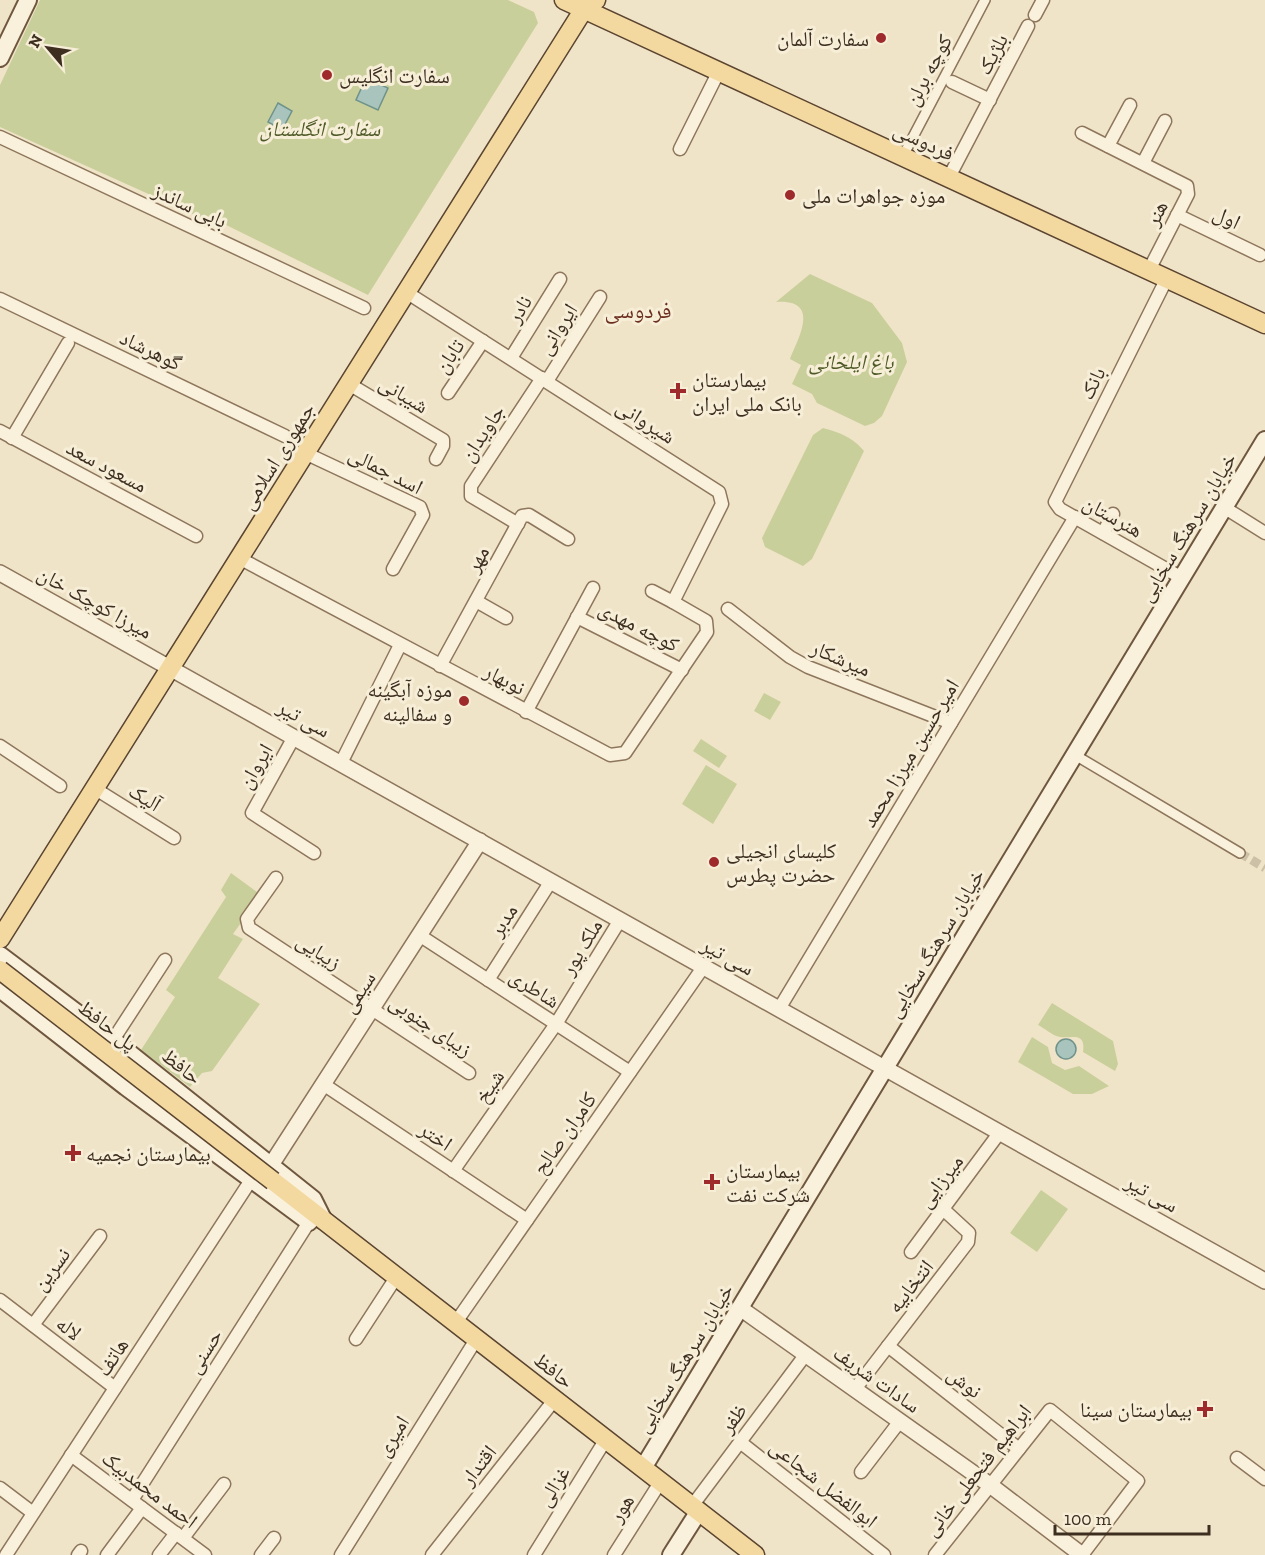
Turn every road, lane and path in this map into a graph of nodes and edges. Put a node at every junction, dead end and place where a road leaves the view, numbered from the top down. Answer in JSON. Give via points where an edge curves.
{"nodes":[{"id":1,"x":28,"y":0,"type":"edge"},
{"id":2,"x":564,"y":0,"type":"edge"},
{"id":3,"x":985,"y":0,"type":"edge"},
{"id":4,"x":1043,"y":0,"type":"edge"},
{"id":5,"x":590,"y":4,"type":"edge"},
{"id":6,"x":0,"y":58,"type":"edge"},
{"id":7,"x":719,"y":71,"type":"junction"},
{"id":8,"x":952,"y":82,"type":"dead end"},
{"id":9,"x":995,"y":94,"type":"junction"},
{"id":10,"x":1130,"y":105,"type":"dead end"},
{"id":11,"x":1165,"y":121,"type":"dead end"},
{"id":12,"x":1082,"y":134,"type":"dead end"},
{"id":13,"x":0,"y":137,"type":"edge"},
{"id":14,"x":1108,"y":146,"type":"junction"},
{"id":15,"x":680,"y":149,"type":"dead end"},
{"id":16,"x":903,"y":156,"type":"junction"},
{"id":17,"x":1143,"y":163,"type":"junction"},
{"id":18,"x":949,"y":177,"type":"junction"},
{"id":19,"x":1177,"y":215,"type":"junction"},
{"id":20,"x":1260,"y":255,"type":"dead end"},
{"id":21,"x":1149,"y":270,"type":"junction"},
{"id":22,"x":1167,"y":278,"type":"junction"},
{"id":23,"x":560,"y":279,"type":"dead end"},
{"id":24,"x":406,"y":292,"type":"junction"},
{"id":25,"x":600,"y":297,"type":"dead end"},
{"id":26,"x":0,"y":299,"type":"edge"},
{"id":27,"x":364,"y":308,"type":"dead end"},
{"id":28,"x":1265,"y":324,"type":"edge"},
{"id":29,"x":483,"y":340,"type":"junction"},
{"id":30,"x":68,"y":343,"type":"dead end"},
{"id":31,"x":511,"y":358,"type":"junction"},
{"id":32,"x":544,"y":380,"type":"junction"},
{"id":33,"x":349,"y":384,"type":"junction"},
{"id":34,"x":448,"y":393,"type":"dead end"},
{"id":35,"x":0,"y":431,"type":"edge"},
{"id":36,"x":285,"y":436,"type":"dead end"},
{"id":37,"x":12,"y":438,"type":"junction"},
{"id":38,"x":1265,"y":440,"type":"edge"},
{"id":39,"x":305,"y":453,"type":"junction"},
{"id":40,"x":436,"y":459,"type":"dead end"},
{"id":41,"x":1057,"y":506,"type":"joint"},
{"id":42,"x":1225,"y":508,"type":"junction"},
{"id":43,"x":1113,"y":514,"type":"dead end"},
{"id":44,"x":1075,"y":517,"type":"junction"},
{"id":45,"x":518,"y":524,"type":"junction"},
{"id":46,"x":1265,"y":532,"type":"edge"},
{"id":47,"x":1103,"y":533,"type":"junction"},
{"id":48,"x":196,"y":536,"type":"dead end"},
{"id":49,"x":568,"y":539,"type":"dead end"},
{"id":50,"x":239,"y":558,"type":"junction"},
{"id":51,"x":393,"y":569,"type":"dead end"},
{"id":52,"x":0,"y":573,"type":"edge"},
{"id":53,"x":1182,"y":578,"type":"junction"},
{"id":54,"x":593,"y":588,"type":"dead end"},
{"id":55,"x":652,"y":591,"type":"dead end"},
{"id":56,"x":476,"y":601,"type":"junction"},
{"id":57,"x":673,"y":602,"type":"junction"},
{"id":58,"x":728,"y":609,"type":"dead end"},
{"id":59,"x":577,"y":617,"type":"junction"},
{"id":60,"x":506,"y":618,"type":"dead end"},
{"id":61,"x":400,"y":645,"type":"junction"},
{"id":62,"x":440,"y":666,"type":"junction"},
{"id":63,"x":170,"y":668,"type":"junction"},
{"id":64,"x":682,"y":670,"type":"junction"},
{"id":65,"x":525,"y":712,"type":"junction"},
{"id":66,"x":951,"y":723,"type":"junction"},
{"id":67,"x":294,"y":737,"type":"junction"},
{"id":68,"x":0,"y":746,"type":"edge"},
{"id":69,"x":1075,"y":755,"type":"junction"},
{"id":70,"x":340,"y":763,"type":"junction"},
{"id":71,"x":60,"y":786,"type":"dead end"},
{"id":72,"x":94,"y":788,"type":"junction"},
{"id":73,"x":174,"y":838,"type":"dead end"},
{"id":74,"x":480,"y":841,"type":"junction"},
{"id":75,"x":314,"y":853,"type":"dead end"},
{"id":76,"x":1240,"y":853,"type":"tunnel mouth"},
{"id":77,"x":276,"y":878,"type":"dead end"},
{"id":78,"x":551,"y":881,"type":"junction"},
{"id":79,"x":620,"y":920,"type":"junction"},
{"id":80,"x":419,"y":935,"type":"junction"},
{"id":81,"x":0,"y":939,"type":"edge"},
{"id":82,"x":0,"y":955,"type":"edge"},
{"id":83,"x":165,"y":960,"type":"dead end"},
{"id":84,"x":704,"y":966,"type":"junction"},
{"id":85,"x":0,"y":970,"type":"edge"},
{"id":86,"x":488,"y":980,"type":"junction"},
{"id":87,"x":0,"y":989,"type":"edge"},
{"id":88,"x":52,"y":995,"type":"junction"},
{"id":89,"x":372,"y":1009,"type":"junction"},
{"id":90,"x":779,"y":1009,"type":"junction"},
{"id":91,"x":34,"y":1016,"type":"junction"},
{"id":92,"x":556,"y":1024,"type":"junction"},
{"id":93,"x":113,"y":1040,"type":"junction"},
{"id":94,"x":886,"y":1068,"type":"junction"},
{"id":95,"x":630,"y":1072,"type":"junction"},
{"id":96,"x":469,"y":1073,"type":"dead end"},
{"id":97,"x":323,"y":1084,"type":"junction"},
{"id":98,"x":1000,"y":1132,"type":"junction"},
{"id":99,"x":453,"y":1171,"type":"junction"},
{"id":100,"x":272,"y":1173,"type":"junction"},
{"id":101,"x":251,"y":1180,"type":"junction"},
{"id":102,"x":942,"y":1209,"type":"junction"},
{"id":103,"x":316,"y":1220,"type":"junction"},
{"id":104,"x":527,"y":1220,"type":"junction"},
{"id":105,"x":100,"y":1236,"type":"dead end"},
{"id":106,"x":910,"y":1252,"type":"dead end"},
{"id":107,"x":397,"y":1276,"type":"junction"},
{"id":108,"x":1265,"y":1281,"type":"edge"},
{"id":109,"x":0,"y":1300,"type":"edge"},
{"id":110,"x":740,"y":1308,"type":"junction"},
{"id":111,"x":456,"y":1322,"type":"junction"},
{"id":112,"x":33,"y":1325,"type":"junction"},
{"id":113,"x":477,"y":1338,"type":"junction"},
{"id":114,"x":356,"y":1339,"type":"dead end"},
{"id":115,"x":888,"y":1346,"type":"junction"},
{"id":116,"x":806,"y":1354,"type":"junction"},
{"id":117,"x":115,"y":1388,"type":"junction"},
{"id":118,"x":855,"y":1389,"type":"junction"},
{"id":119,"x":555,"y":1399,"type":"junction"},
{"id":120,"x":900,"y":1421,"type":"junction"},
{"id":121,"x":606,"y":1438,"type":"junction"},
{"id":122,"x":740,"y":1442,"type":"junction"},
{"id":123,"x":1019,"y":1449,"type":"junction"},
{"id":124,"x":71,"y":1455,"type":"junction"},
{"id":125,"x":1237,"y":1458,"type":"dead end"},
{"id":126,"x":644,"y":1468,"type":"junction"},
{"id":127,"x":861,"y":1472,"type":"dead end"},
{"id":128,"x":1265,"y":1479,"type":"edge"},
{"id":129,"x":661,"y":1481,"type":"junction"},
{"id":130,"x":224,"y":1484,"type":"dead end"},
{"id":131,"x":990,"y":1485,"type":"junction"},
{"id":132,"x":0,"y":1488,"type":"edge"},
{"id":133,"x":137,"y":1504,"type":"junction"},
{"id":134,"x":696,"y":1508,"type":"junction"},
{"id":135,"x":33,"y":1513,"type":"junction"},
{"id":136,"x":179,"y":1535,"type":"junction"},
{"id":137,"x":274,"y":1538,"type":"dead end"},
{"id":138,"x":434,"y":1552,"type":"edge"},
{"id":139,"x":6,"y":1555,"type":"edge"},
{"id":140,"x":107,"y":1555,"type":"edge"},
{"id":141,"x":159,"y":1555,"type":"edge"},
{"id":142,"x":205,"y":1555,"type":"edge"},
{"id":143,"x":261,"y":1555,"type":"edge"},
{"id":144,"x":341,"y":1555,"type":"edge"},
{"id":145,"x":534,"y":1555,"type":"edge"},
{"id":146,"x":614,"y":1555,"type":"edge"},
{"id":147,"x":671,"y":1555,"type":"edge"},
{"id":148,"x":755,"y":1555,"type":"edge"},
{"id":149,"x":884,"y":1555,"type":"edge"},
{"id":150,"x":935,"y":1555,"type":"edge"},
{"id":151,"x":1082,"y":1555,"type":"edge"}],
"edges":[{"from":1,"to":6,"type":"main road"},
{"from":2,"to":5,"type":"main road","name":"فردوسی"},
{"from":3,"to":16,"type":"street","name":"کوچه برلن"},
{"from":4,"to":9,"type":"street","name":"بلژیک"},
{"from":5,"to":7,"type":"main road","name":"فردوسی"},
{"from":5,"to":24,"type":"main road","name":"جمهوری اسلامی"},
{"from":7,"to":15,"type":"street"},
{"from":7,"to":16,"type":"main road","name":"فردوسی"},
{"from":8,"to":9,"type":"street","name":"بلژیک"},
{"from":9,"to":18,"type":"street","name":"بلژیک"},
{"from":10,"to":14,"type":"street"},
{"from":11,"to":17,"type":"street"},
{"from":12,"to":14,"type":"street","name":"هنر"},
{"from":13,"to":27,"type":"street","name":"بابی ساندز"},
{"from":14,"to":17,"type":"street","name":"هنر"},
{"from":16,"to":18,"type":"main road","name":"فردوسی"},
{"from":17,"to":19,"type":"street","name":"هنر","via":[[1187,186],[1188,194]]},
{"from":18,"to":21,"type":"main road","name":"فردوسی"},
{"from":19,"to":20,"type":"street","name":"اول"},
{"from":19,"to":21,"type":"street","name":"هنر"},
{"from":21,"to":22,"type":"main road","name":"فردوسی"},
{"from":22,"to":28,"type":"main road","name":"فردوسی"},
{"from":22,"to":41,"type":"street","name":"بانک","via":[[1056,496]]},
{"from":23,"to":31,"type":"street","name":"نادر"},
{"from":24,"to":29,"type":"street","name":"شیروانی"},
{"from":24,"to":33,"type":"main road","name":"جمهوری اسلامی"},
{"from":25,"to":32,"type":"street","name":"ایروانی"},
{"from":26,"to":36,"type":"street","name":"گوهرشاد"},
{"from":29,"to":31,"type":"street","name":"شیروانی"},
{"from":29,"to":34,"type":"street","name":"تابان"},
{"from":30,"to":37,"type":"street"},
{"from":31,"to":32,"type":"street","name":"شیروانی"},
{"from":32,"to":45,"type":"street","name":"جاویدان","via":[[471,486],[471,496]]},
{"from":32,"to":57,"type":"street","name":"شیروانی","via":[[715,488],[721,496],[722,504]]},
{"from":33,"to":39,"type":"main road","name":"جمهوری اسلامی"},
{"from":33,"to":40,"type":"street","name":"شیبانی","via":[[440,438],[444,443]]},
{"from":35,"to":37,"type":"street","name":"مسعود سعد"},
{"from":37,"to":48,"type":"street","name":"مسعود سعد"},
{"from":38,"to":42,"type":"main road","name":"خیابان سرهنگ سخایی"},
{"from":39,"to":50,"type":"main road","name":"جمهوری اسلامی"},
{"from":39,"to":51,"type":"street","name":"اسد جمالی","via":[[420,507],[423,515]]},
{"from":41,"to":44,"type":"street","name":"هنرستان"},
{"from":42,"to":46,"type":"street"},
{"from":42,"to":53,"type":"main road","name":"خیابان سرهنگ سخایی"},
{"from":43,"to":47,"type":"street"},
{"from":44,"to":47,"type":"street","name":"هنرستان"},
{"from":44,"to":66,"type":"street","name":"امیرحسین میرزا محمد"},
{"from":45,"to":49,"type":"street","via":[[522,516],[530,515]]},
{"from":45,"to":56,"type":"street","name":"مهر"},
{"from":47,"to":53,"type":"street","name":"هنرستان"},
{"from":50,"to":61,"type":"street","name":"نوبهار"},
{"from":50,"to":63,"type":"main road","name":"جمهوری اسلامی"},
{"from":52,"to":63,"type":"street","name":"میرزا کوچک خان"},
{"from":53,"to":69,"type":"main road","name":"خیابان سرهنگ سخایی"},
{"from":54,"to":59,"type":"street"},
{"from":55,"to":57,"type":"street"},
{"from":56,"to":60,"type":"street"},
{"from":56,"to":62,"type":"street","name":"مهر"},
{"from":57,"to":64,"type":"street","name":"نوبهار","via":[[706,621],[707,632]]},
{"from":58,"to":66,"type":"street","name":"میرشکار","via":[[808,667]]},
{"from":59,"to":64,"type":"street","name":"کوچه مهدی"},
{"from":59,"to":65,"type":"street"},
{"from":61,"to":62,"type":"street","name":"نوبهار"},
{"from":61,"to":70,"type":"street"},
{"from":62,"to":65,"type":"street","name":"نوبهار"},
{"from":63,"to":67,"type":"street","name":"سی تیر"},
{"from":63,"to":72,"type":"main road","name":"جمهوری اسلامی"},
{"from":64,"to":65,"type":"street","name":"نوبهار","via":[[621,755],[603,753]]},
{"from":66,"to":90,"type":"street","name":"امیرحسین میرزا محمد"},
{"from":67,"to":70,"type":"street","name":"سی تیر"},
{"from":67,"to":75,"type":"street","name":"ایروان","via":[[252,813]]},
{"from":68,"to":71,"type":"street"},
{"from":69,"to":76,"type":"street"},
{"from":69,"to":94,"type":"main road","name":"خیابان سرهنگ سخایی"},
{"from":70,"to":74,"type":"street","name":"سی تیر"},
{"from":72,"to":73,"type":"street","name":"آلیک"},
{"from":72,"to":81,"type":"main road","name":"جمهوری اسلامی"},
{"from":74,"to":78,"type":"street","name":"سی تیر"},
{"from":74,"to":80,"type":"street","name":"سیمی"},
{"from":77,"to":89,"type":"street","name":"زیبایی","via":[[247,919],[249,928]]},
{"from":78,"to":79,"type":"street","name":"سی تیر"},
{"from":78,"to":86,"type":"street","name":"مدبر"},
{"from":79,"to":84,"type":"street","name":"سی تیر"},
{"from":79,"to":92,"type":"street","name":"ملک پور"},
{"from":80,"to":86,"type":"street","name":"شاطری"},
{"from":80,"to":89,"type":"street","name":"سیمی"},
{"from":82,"to":88,"type":"main road","name":"حافظ"},
{"from":83,"to":93,"type":"street"},
{"from":84,"to":90,"type":"street","name":"سی تیر"},
{"from":84,"to":95,"type":"street","name":"کامران صالح"},
{"from":85,"to":100,"type":"main road","name":"پل حافظ","bridge":true},
{"from":86,"to":92,"type":"street","name":"شاطری"},
{"from":87,"to":91,"type":"main road","name":"حافظ"},
{"from":88,"to":91,"type":"main road"},
{"from":88,"to":93,"type":"main road","name":"حافظ"},
{"from":89,"to":96,"type":"street","name":"زیبای جنوبی"},
{"from":89,"to":97,"type":"street","name":"سیمی"},
{"from":90,"to":94,"type":"street","name":"سی تیر"},
{"from":91,"to":101,"type":"main road","name":"حافظ"},
{"from":92,"to":95,"type":"street","name":"شاطری"},
{"from":92,"to":99,"type":"street","name":"شیخ"},
{"from":93,"to":100,"type":"main road","name":"حافظ"},
{"from":94,"to":98,"type":"street","name":"سی تیر"},
{"from":94,"to":110,"type":"main road","name":"خیابان سرهنگ سخایی"},
{"from":95,"to":104,"type":"street","name":"کامران صالح"},
{"from":97,"to":99,"type":"street","name":"اختر"},
{"from":97,"to":100,"type":"street","name":"سیمی"},
{"from":98,"to":102,"type":"street","name":"میرزایی"},
{"from":98,"to":108,"type":"street","name":"سی تیر"},
{"from":99,"to":104,"type":"street","name":"اختر"},
{"from":100,"to":103,"type":"main road","name":"حافظ"},
{"from":101,"to":103,"type":"main road","name":"حافظ"},
{"from":101,"to":117,"type":"street","name":"هاتف"},
{"from":102,"to":106,"type":"street","name":"میرزایی"},
{"from":102,"to":115,"type":"street","name":"انتخابیه","via":[[969,1233],[968,1242]]},
{"from":103,"to":107,"type":"main road","name":"حافظ"},
{"from":103,"to":133,"type":"street","name":"حسنی"},
{"from":104,"to":111,"type":"street","name":"کامران صالح"},
{"from":105,"to":112,"type":"street","name":"نسرین"},
{"from":107,"to":111,"type":"main road","name":"حافظ"},
{"from":107,"to":114,"type":"street"},
{"from":109,"to":112,"type":"street","name":"لاله"},
{"from":110,"to":116,"type":"street","name":"سادات شریف"},
{"from":110,"to":126,"type":"main road","name":"خیابان سرهنگ سخایی"},
{"from":111,"to":113,"type":"main road","name":"حافظ"},
{"from":112,"to":117,"type":"street","name":"لاله"},
{"from":113,"to":119,"type":"main road","name":"حافظ"},
{"from":113,"to":144,"type":"street","name":"امیری"},
{"from":115,"to":118,"type":"street","name":"انتخابیه"},
{"from":115,"to":123,"type":"street","name":"نوش"},
{"from":116,"to":118,"type":"street","name":"سادات شریف"},
{"from":116,"to":122,"type":"street","name":"ظفر"},
{"from":117,"to":124,"type":"street","name":"هاتف"},
{"from":118,"to":120,"type":"street","name":"سادات شریف"},
{"from":119,"to":121,"type":"main road","name":"حافظ"},
{"from":119,"to":138,"type":"street","name":"اقتدار"},
{"from":120,"to":127,"type":"street"},
{"from":120,"to":131,"type":"street","name":"سادات شریف"},
{"from":121,"to":126,"type":"main road","name":"حافظ"},
{"from":121,"to":145,"type":"street","name":"غزالی"},
{"from":122,"to":134,"type":"street","name":"ظفر"},
{"from":122,"to":149,"type":"street","name":"ابوالفضل شجاعی"},
{"from":123,"to":131,"type":"street","name":"ابراهیم فتحعلی خانی"},
{"from":123,"to":151,"type":"street","name":"ابراهیم فتحعلی خانی","via":[[1050,1410],[1138,1482]]},
{"from":124,"to":133,"type":"street","name":"احمد محمدبیک"},
{"from":124,"to":135,"type":"street","name":"هاتف"},
{"from":125,"to":128,"type":"street"},
{"from":126,"to":129,"type":"main road","name":"حافظ"},
{"from":129,"to":134,"type":"main road","name":"حافظ"},
{"from":129,"to":146,"type":"street","name":"هور"},
{"from":130,"to":136,"type":"street"},
{"from":131,"to":150,"type":"street","name":"ابراهیم فتحعلی خانی"},
{"from":131,"to":151,"type":"street","name":"سادات شریف"},
{"from":132,"to":135,"type":"street"},
{"from":133,"to":136,"type":"street","name":"احمد محمدبیک"},
{"from":133,"to":140,"type":"street","name":"حسنی"},
{"from":134,"to":147,"type":"main road"},
{"from":134,"to":148,"type":"main road","name":"حافظ"},
{"from":135,"to":139,"type":"street","name":"هاتف"},
{"from":136,"to":141,"type":"street"},
{"from":136,"to":142,"type":"street","name":"احمد محمدبیک"},
{"from":137,"to":143,"type":"street"}]}
